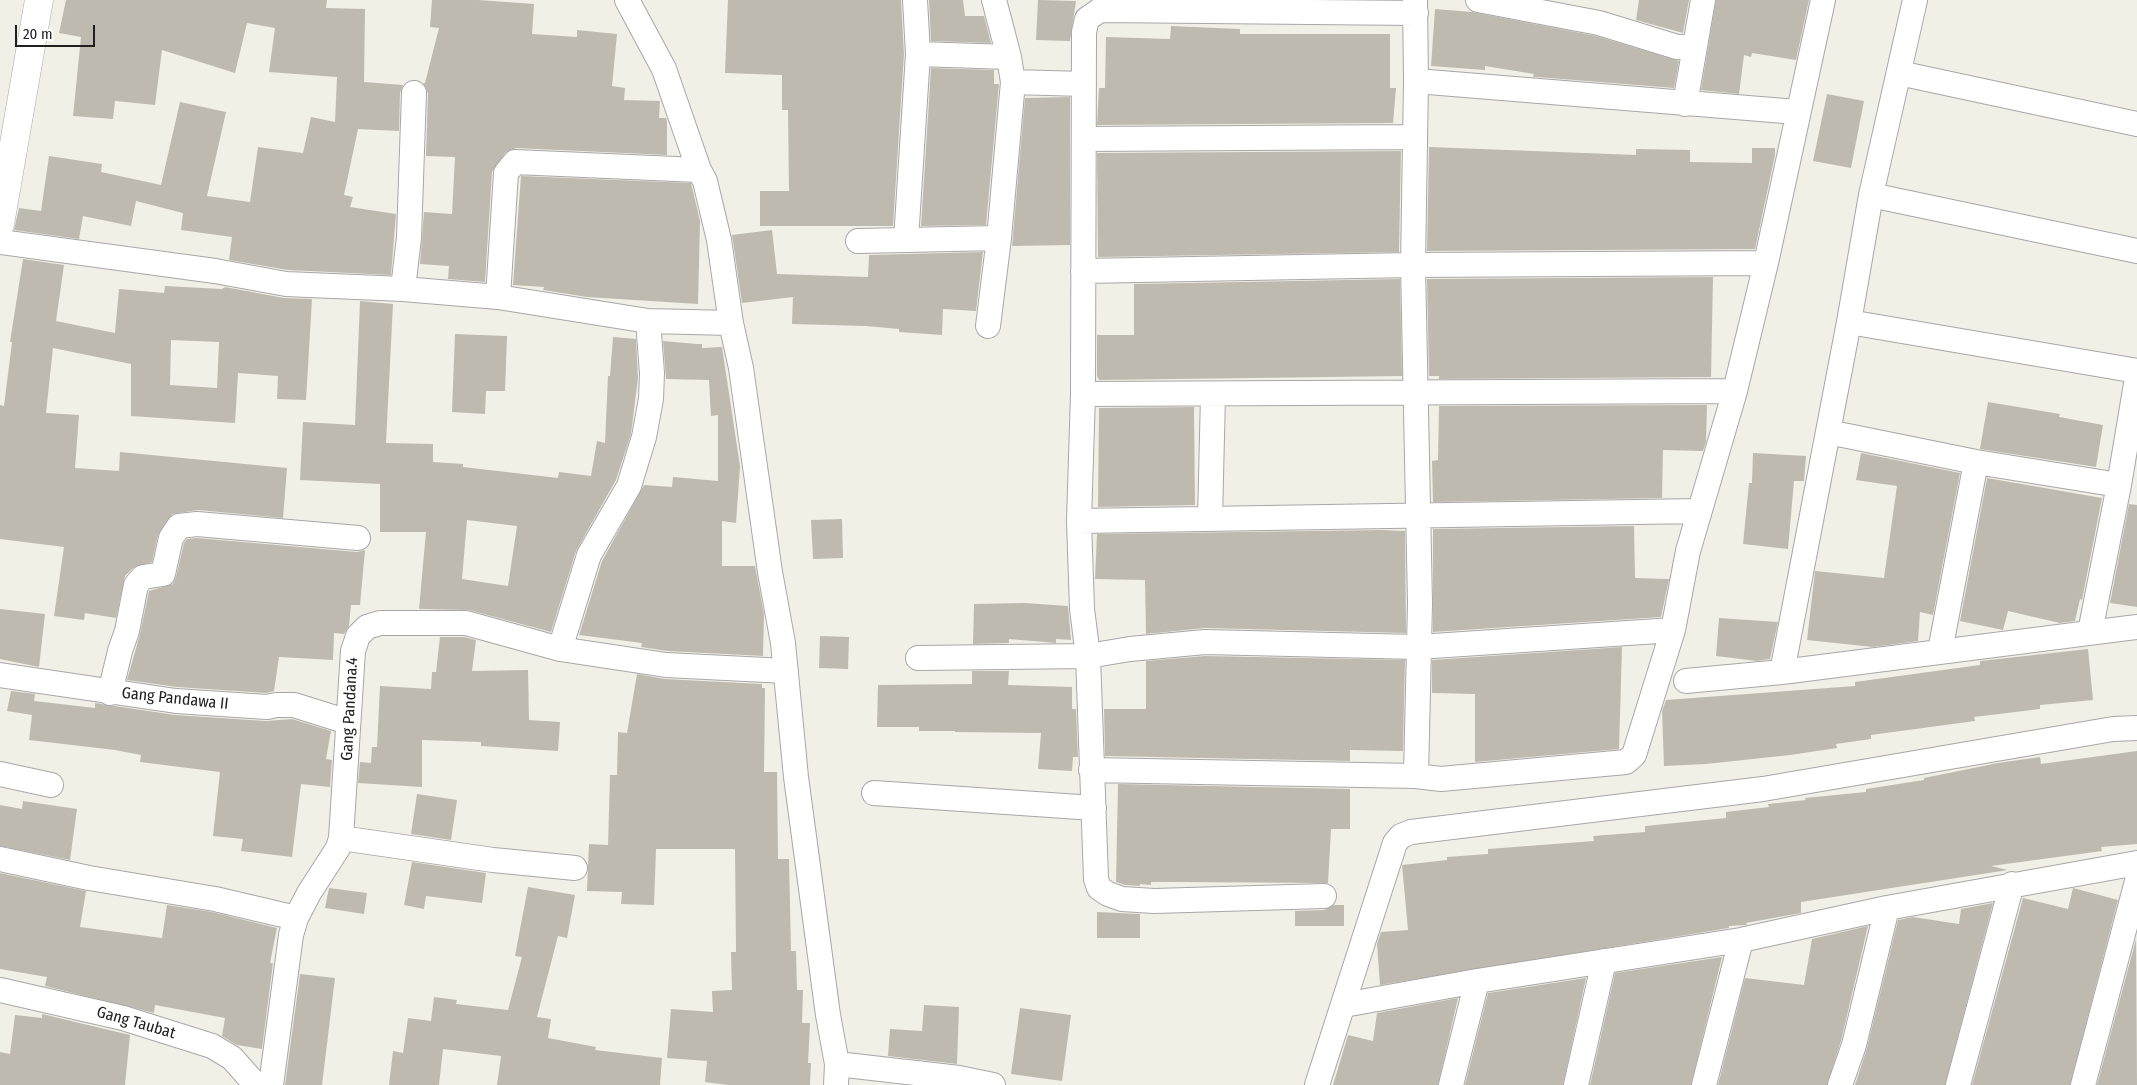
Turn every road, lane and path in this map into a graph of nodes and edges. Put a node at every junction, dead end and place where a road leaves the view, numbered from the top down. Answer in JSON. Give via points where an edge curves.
{"nodes":[{"id":1,"x":39,"y":0,"type":"edge"},
{"id":2,"x":627,"y":0,"type":"edge"},
{"id":3,"x":915,"y":0,"type":"edge"},
{"id":4,"x":994,"y":0,"type":"edge"},
{"id":5,"x":1478,"y":0,"type":"edge"},
{"id":6,"x":1703,"y":0,"type":"edge"},
{"id":7,"x":1823,"y":0,"type":"edge"},
{"id":8,"x":1915,"y":0,"type":"edge"},
{"id":9,"x":1415,"y":6,"type":"edge"},
{"id":10,"x":1693,"y":47,"type":"junction"},
{"id":11,"x":918,"y":54,"type":"junction"},
{"id":12,"x":1010,"y":58,"type":"junction"},
{"id":13,"x":1899,"y":72,"type":"junction"},
{"id":14,"x":1416,"y":81,"type":"junction"},
{"id":15,"x":1013,"y":82,"type":"junction"},
{"id":16,"x":1084,"y":84,"type":"junction"},
{"id":17,"x":414,"y":93,"type":"dead end"},
{"id":18,"x":1684,"y":104,"type":"junction"},
{"id":19,"x":1798,"y":112,"type":"junction"},
{"id":20,"x":2137,"y":124,"type":"edge"},
{"id":21,"x":1415,"y":137,"type":"junction"},
{"id":22,"x":1084,"y":139,"type":"junction"},
{"id":23,"x":698,"y":170,"type":"junction"},
{"id":24,"x":1871,"y":195,"type":"junction"},
{"id":25,"x":0,"y":224,"type":"edge"},
{"id":26,"x":999,"y":238,"type":"junction"},
{"id":27,"x":906,"y":240,"type":"junction"},
{"id":28,"x":858,"y":241,"type":"dead end"},
{"id":29,"x":0,"y":242,"type":"edge"},
{"id":30,"x":2137,"y":251,"type":"edge"},
{"id":31,"x":1766,"y":263,"type":"junction"},
{"id":32,"x":1412,"y":265,"type":"junction"},
{"id":33,"x":1084,"y":270,"type":"junction"},
{"id":34,"x":403,"y":289,"type":"junction"},
{"id":35,"x":498,"y":297,"type":"junction"},
{"id":36,"x":648,"y":321,"type":"junction"},
{"id":37,"x":1849,"y":322,"type":"junction"},
{"id":38,"x":731,"y":323,"type":"junction"},
{"id":39,"x":988,"y":326,"type":"dead end"},
{"id":40,"x":2137,"y":371,"type":"edge"},
{"id":41,"x":2137,"y":378,"type":"edge"},
{"id":42,"x":1414,"y":390,"type":"junction"},
{"id":43,"x":1735,"y":390,"type":"junction"},
{"id":44,"x":1084,"y":394,"type":"junction"},
{"id":45,"x":1213,"y":395,"type":"junction"},
{"id":46,"x":1828,"y":432,"type":"junction"},
{"id":47,"x":1976,"y":462,"type":"junction"},
{"id":48,"x":2120,"y":485,"type":"junction"},
{"id":49,"x":1699,"y":512,"type":"junction"},
{"id":50,"x":1418,"y":514,"type":"junction"},
{"id":51,"x":1210,"y":519,"type":"junction"},
{"id":52,"x":1079,"y":521,"type":"junction"},
{"id":53,"x":358,"y":538,"type":"dead end"},
{"id":54,"x":2137,"y":627,"type":"edge"},
{"id":55,"x":1674,"y":630,"type":"junction"},
{"id":56,"x":2090,"y":632,"type":"junction"},
{"id":57,"x":1418,"y":646,"type":"junction"},
{"id":58,"x":560,"y":649,"type":"junction"},
{"id":59,"x":1940,"y":651,"type":"junction"},
{"id":60,"x":1088,"y":656,"type":"junction"},
{"id":61,"x":918,"y":658,"type":"dead end"},
{"id":62,"x":786,"y":671,"type":"junction"},
{"id":63,"x":1782,"y":672,"type":"junction"},
{"id":64,"x":0,"y":675,"type":"edge"},
{"id":65,"x":1686,"y":681,"type":"dead end"},
{"id":66,"x":110,"y":693,"type":"junction"},
{"id":67,"x":348,"y":722,"type":"junction"},
{"id":68,"x":2137,"y":728,"type":"edge"},
{"id":69,"x":1090,"y":770,"type":"junction"},
{"id":70,"x":0,"y":774,"type":"edge"},
{"id":71,"x":1416,"y":776,"type":"junction"},
{"id":72,"x":51,"y":785,"type":"dead end"},
{"id":73,"x":874,"y":793,"type":"dead end"},
{"id":74,"x":1094,"y":808,"type":"junction"},
{"id":75,"x":341,"y":838,"type":"junction"},
{"id":76,"x":0,"y":858,"type":"edge"},
{"id":77,"x":2137,"y":863,"type":"edge"},
{"id":78,"x":575,"y":868,"type":"dead end"},
{"id":79,"x":2137,"y":882,"type":"edge"},
{"id":80,"x":2012,"y":884,"type":"junction"},
{"id":81,"x":1324,"y":896,"type":"dead end"},
{"id":82,"x":1886,"y":908,"type":"junction"},
{"id":83,"x":296,"y":918,"type":"junction"},
{"id":84,"x":1741,"y":940,"type":"junction"},
{"id":85,"x":1604,"y":961,"type":"junction"},
{"id":86,"x":1477,"y":981,"type":"junction"},
{"id":87,"x":0,"y":990,"type":"edge"},
{"id":88,"x":1344,"y":1005,"type":"junction"},
{"id":89,"x":860,"y":1073,"type":"edge"},
{"id":90,"x":256,"y":1085,"type":"edge"},
{"id":91,"x":271,"y":1085,"type":"edge"},
{"id":92,"x":993,"y":1085,"type":"edge"},
{"id":93,"x":1317,"y":1085,"type":"edge"},
{"id":94,"x":1451,"y":1085,"type":"edge"},
{"id":95,"x":1576,"y":1085,"type":"edge"},
{"id":96,"x":1704,"y":1085,"type":"edge"},
{"id":97,"x":1840,"y":1085,"type":"edge"},
{"id":98,"x":1958,"y":1085,"type":"edge"},
{"id":99,"x":2083,"y":1085,"type":"edge"}],
"edges":[{"from":1,"to":25,"type":"street"},
{"from":2,"to":23,"type":"street","via":[[664,69]]},
{"from":3,"to":11,"type":"street"},
{"from":4,"to":12,"type":"street"},
{"from":5,"to":10,"type":"street","via":[[1600,23],[1677,47]]},
{"from":6,"to":10,"type":"street"},
{"from":7,"to":19,"type":"street"},
{"from":8,"to":13,"type":"street"},
{"from":9,"to":14,"type":"street"},
{"from":9,"to":16,"type":"street","via":[[1100,10],[1087,18]]},
{"from":10,"to":18,"type":"street"},
{"from":11,"to":12,"type":"street"},
{"from":11,"to":27,"type":"street"},
{"from":12,"to":15,"type":"street"},
{"from":13,"to":20,"type":"street"},
{"from":13,"to":24,"type":"street"},
{"from":14,"to":18,"type":"street"},
{"from":14,"to":21,"type":"street"},
{"from":15,"to":16,"type":"street"},
{"from":15,"to":26,"type":"street"},
{"from":16,"to":22,"type":"street"},
{"from":17,"to":34,"type":"street","via":[[409,237]]},
{"from":18,"to":19,"type":"street"},
{"from":19,"to":31,"type":"street"},
{"from":21,"to":22,"type":"street"},
{"from":21,"to":32,"type":"street"},
{"from":22,"to":33,"type":"street"},
{"from":23,"to":35,"type":"street","via":[[515,162],[506,173]]},
{"from":23,"to":38,"type":"street","via":[[711,200]]},
{"from":24,"to":30,"type":"street"},
{"from":24,"to":37,"type":"street"},
{"from":26,"to":27,"type":"street"},
{"from":26,"to":39,"type":"street"},
{"from":27,"to":28,"type":"street"},
{"from":29,"to":34,"type":"street","via":[[215,271],[286,284]]},
{"from":31,"to":32,"type":"street"},
{"from":31,"to":43,"type":"street"},
{"from":32,"to":33,"type":"street"},
{"from":32,"to":42,"type":"street"},
{"from":33,"to":44,"type":"street"},
{"from":34,"to":35,"type":"street"},
{"from":35,"to":36,"type":"street"},
{"from":36,"to":38,"type":"street"},
{"from":36,"to":58,"type":"street","via":[[652,382],[644,438],[628,486],[589,555]]},
{"from":37,"to":40,"type":"street"},
{"from":37,"to":46,"type":"street"},
{"from":38,"to":62,"type":"street","via":[[742,368]]},
{"from":41,"to":48,"type":"street"},
{"from":42,"to":43,"type":"street"},
{"from":42,"to":45,"type":"street"},
{"from":42,"to":50,"type":"street"},
{"from":43,"to":49,"type":"street"},
{"from":44,"to":45,"type":"street"},
{"from":44,"to":52,"type":"street"},
{"from":45,"to":51,"type":"street"},
{"from":46,"to":47,"type":"street"},
{"from":46,"to":63,"type":"street"},
{"from":47,"to":48,"type":"street"},
{"from":47,"to":59,"type":"street"},
{"from":48,"to":56,"type":"street"},
{"from":49,"to":50,"type":"street"},
{"from":49,"to":55,"type":"street","via":[[1688,551]]},
{"from":50,"to":51,"type":"street"},
{"from":50,"to":57,"type":"street"},
{"from":51,"to":52,"type":"street"},
{"from":52,"to":60,"type":"street","via":[[1082,609]]},
{"from":53,"to":66,"type":"street","via":[[197,524],[179,526],[170,538],[163,574],[143,577],[136,585]]},
{"from":54,"to":56,"type":"street"},
{"from":55,"to":57,"type":"street"},
{"from":55,"to":71,"type":"street","via":[[1634,756],[1626,762],[1441,779]]},
{"from":56,"to":59,"type":"street"},
{"from":57,"to":60,"type":"street","via":[[1205,642]]},
{"from":57,"to":71,"type":"street"},
{"from":58,"to":62,"type":"street","name":"Gang Pandana.4","via":[[666,665]]},
{"from":58,"to":67,"type":"street","name":"Gang Pandana.4","via":[[466,623],[380,623],[358,636],[353,650]]},
{"from":59,"to":63,"type":"street"},
{"from":60,"to":61,"type":"street"},
{"from":60,"to":69,"type":"street"},
{"from":62,"to":89,"type":"street","via":[[796,777],[828,1016]]},
{"from":63,"to":65,"type":"street"},
{"from":64,"to":66,"type":"street","name":"Gang Pandawa II"},
{"from":66,"to":67,"type":"street","name":"Gang Pandawa II","via":[[267,707],[294,704]]},
{"from":67,"to":75,"type":"street","name":"Gang Pandana.4"},
{"from":68,"to":88,"type":"street","via":[[2113,729],[1763,789],[1411,832],[1395,843]]},
{"from":69,"to":71,"type":"street"},
{"from":69,"to":74,"type":"street"},
{"from":70,"to":72,"type":"street"},
{"from":73,"to":74,"type":"street"},
{"from":74,"to":81,"type":"street","via":[[1096,880],[1099,888],[1122,899]]},
{"from":75,"to":78,"type":"street"},
{"from":75,"to":83,"type":"street","name":"Gang Pandana.4"},
{"from":76,"to":83,"type":"street","via":[[89,878],[215,898]]},
{"from":77,"to":80,"type":"street"},
{"from":79,"to":99,"type":"street"},
{"from":80,"to":82,"type":"street"},
{"from":80,"to":98,"type":"street"},
{"from":82,"to":84,"type":"street"},
{"from":82,"to":97,"type":"street","via":[[1854,1045]]},
{"from":83,"to":91,"type":"street","name":"Gang Pandana.4"},
{"from":84,"to":85,"type":"street"},
{"from":84,"to":96,"type":"street"},
{"from":85,"to":86,"type":"street"},
{"from":85,"to":95,"type":"street"},
{"from":86,"to":88,"type":"street"},
{"from":86,"to":94,"type":"street"},
{"from":87,"to":90,"type":"street","name":"Gang Taubat","via":[[123,1018],[212,1046],[232,1058]]},
{"from":88,"to":93,"type":"street"},
{"from":89,"to":92,"type":"street"}]}
